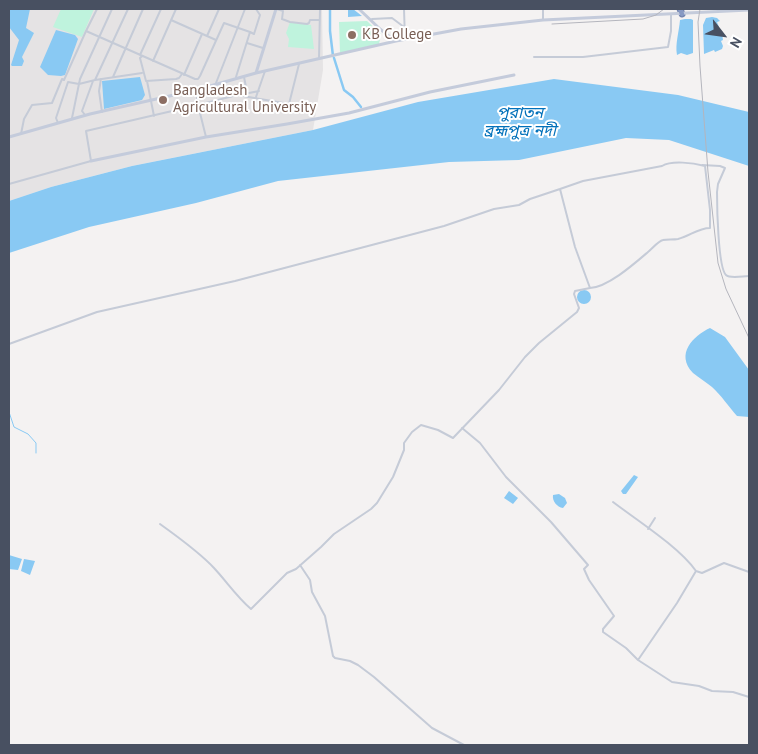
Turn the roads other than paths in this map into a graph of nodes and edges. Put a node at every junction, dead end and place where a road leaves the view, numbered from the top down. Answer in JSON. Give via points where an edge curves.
{"nodes":[{"id":1,"x":97,"y":9,"type":"edge"},
{"id":2,"x":112,"y":9,"type":"edge"},
{"id":3,"x":128,"y":9,"type":"edge"},
{"id":4,"x":143,"y":9,"type":"edge"},
{"id":5,"x":161,"y":9,"type":"edge"},
{"id":6,"x":176,"y":9,"type":"edge"},
{"id":7,"x":219,"y":9,"type":"edge"},
{"id":8,"x":246,"y":9,"type":"edge"},
{"id":9,"x":256,"y":9,"type":"edge"},
{"id":10,"x":277,"y":9,"type":"edge"},
{"id":11,"x":320,"y":9,"type":"edge"},
{"id":12,"x":359,"y":9,"type":"edge"},
{"id":13,"x":404,"y":9,"type":"edge"},
{"id":14,"x":543,"y":9,"type":"edge"},
{"id":15,"x":620,"y":9,"type":"edge"},
{"id":16,"x":749,"y":10,"type":"edge"},
{"id":17,"x":681,"y":11,"type":"edge"},
{"id":18,"x":671,"y":15,"type":"junction"},
{"id":19,"x":620,"y":16,"type":"junction"},
{"id":20,"x":369,"y":19,"type":"junction"},
{"id":21,"x":171,"y":20,"type":"junction"},
{"id":22,"x":320,"y":20,"type":"junction"},
{"id":23,"x":543,"y":20,"type":"junction"},
{"id":24,"x":238,"y":28,"type":"junction"},
{"id":25,"x":404,"y":28,"type":"junction"},
{"id":26,"x":86,"y":31,"type":"junction"},
{"id":27,"x":250,"y":32,"type":"junction"},
{"id":28,"x":202,"y":34,"type":"junction"},
{"id":29,"x":207,"y":36,"type":"junction"},
{"id":30,"x":98,"y":37,"type":"junction"},
{"id":31,"x":216,"y":40,"type":"junction"},
{"id":32,"x":405,"y":40,"type":"junction"},
{"id":33,"x":396,"y":42,"type":"junction"},
{"id":34,"x":112,"y":43,"type":"junction"},
{"id":35,"x":247,"y":43,"type":"junction"},
{"id":36,"x":264,"y":48,"type":"junction"},
{"id":37,"x":126,"y":49,"type":"junction"},
{"id":38,"x":141,"y":56,"type":"junction"},
{"id":39,"x":534,"y":57,"type":"dead end"},
{"id":40,"x":319,"y":59,"type":"junction"},
{"id":41,"x":153,"y":61,"type":"junction"},
{"id":42,"x":299,"y":63,"type":"junction"},
{"id":43,"x":265,"y":71,"type":"junction"},
{"id":44,"x":143,"y":73,"type":"junction"},
{"id":45,"x":256,"y":73,"type":"junction"},
{"id":46,"x":183,"y":74,"type":"junction"},
{"id":47,"x":514,"y":76,"type":"dead end"},
{"id":48,"x":113,"y":77,"type":"junction"},
{"id":49,"x":244,"y":78,"type":"junction"},
{"id":50,"x":101,"y":79,"type":"junction"},
{"id":51,"x":64,"y":80,"type":"junction"},
{"id":52,"x":236,"y":80,"type":"junction"},
{"id":53,"x":94,"y":81,"type":"junction"},
{"id":54,"x":147,"y":81,"type":"junction"},
{"id":55,"x":68,"y":82,"type":"junction"},
{"id":56,"x":79,"y":84,"type":"junction"},
{"id":57,"x":215,"y":85,"type":"junction"},
{"id":58,"x":196,"y":90,"type":"junction"},
{"id":59,"x":259,"y":91,"type":"junction"},
{"id":60,"x":247,"y":93,"type":"junction"},
{"id":61,"x":237,"y":95,"type":"junction"},
{"id":62,"x":256,"y":98,"type":"junction"},
{"id":63,"x":150,"y":100,"type":"junction"},
{"id":64,"x":198,"y":105,"type":"junction"},
{"id":65,"x":102,"y":112,"type":"junction"},
{"id":66,"x":86,"y":116,"type":"junction"},
{"id":67,"x":154,"y":116,"type":"junction"},
{"id":68,"x":72,"y":119,"type":"junction"},
{"id":69,"x":58,"y":123,"type":"junction"},
{"id":70,"x":20,"y":134,"type":"junction"},
{"id":71,"x":9,"y":137,"type":"edge"},
{"id":72,"x":206,"y":137,"type":"junction"},
{"id":73,"x":91,"y":161,"type":"junction"},
{"id":74,"x":698,"y":165,"type":"junction"},
{"id":75,"x":9,"y":184,"type":"edge"},
{"id":76,"x":560,"y":189,"type":"junction"},
{"id":77,"x":749,"y":276,"type":"edge"},
{"id":78,"x":590,"y":288,"type":"junction"},
{"id":79,"x":9,"y":344,"type":"edge"},
{"id":80,"x":462,"y":428,"type":"junction"},
{"id":81,"x":613,"y":502,"type":"dead end"},
{"id":82,"x":655,"y":518,"type":"dead end"},
{"id":83,"x":160,"y":524,"type":"dead end"},
{"id":84,"x":648,"y":528,"type":"junction"},
{"id":85,"x":300,"y":565,"type":"junction"},
{"id":86,"x":696,"y":571,"type":"junction"},
{"id":87,"x":749,"y":572,"type":"edge"},
{"id":88,"x":638,"y":660,"type":"junction"},
{"id":89,"x":749,"y":697,"type":"edge"},
{"id":90,"x":464,"y":745,"type":"edge"}],
"edges":[{"from":1,"to":26,"type":"street"},
{"from":2,"to":30,"type":"street"},
{"from":3,"to":34,"type":"street"},
{"from":4,"to":37,"type":"street"},
{"from":5,"to":38,"type":"street"},
{"from":6,"to":21,"type":"street"},
{"from":7,"to":29,"type":"street"},
{"from":8,"to":24,"type":"street"},
{"from":9,"to":27,"type":"street","via":[[260,15],[254,34]]},
{"from":10,"to":22,"type":"street","via":[[283,11],[282,18],[290,22],[307,24],[310,20]]},
{"from":10,"to":36,"type":"main road"},
{"from":11,"to":22,"type":"street"},
{"from":12,"to":20,"type":"main road"},
{"from":13,"to":25,"type":"street"},
{"from":14,"to":23,"type":"street"},
{"from":15,"to":19,"type":"main road"},
{"from":16,"to":17,"type":"main road"},
{"from":17,"to":18,"type":"main road"},
{"from":18,"to":19,"type":"main road"},
{"from":18,"to":39,"type":"street","via":[[668,47],[583,57]]},
{"from":19,"to":23,"type":"main road"},
{"from":20,"to":25,"type":"street","via":[[392,18]]},
{"from":20,"to":33,"type":"main road"},
{"from":21,"to":28,"type":"street"},
{"from":21,"to":41,"type":"street"},
{"from":22,"to":40,"type":"street"},
{"from":23,"to":32,"type":"main road","via":[[460,29]]},
{"from":24,"to":27,"type":"street"},
{"from":24,"to":31,"type":"street","via":[[224,23]]},
{"from":24,"to":57,"type":"street"},
{"from":25,"to":32,"type":"street"},
{"from":26,"to":30,"type":"street"},
{"from":26,"to":51,"type":"street"},
{"from":27,"to":35,"type":"street"},
{"from":28,"to":29,"type":"street"},
{"from":28,"to":46,"type":"street"},
{"from":29,"to":31,"type":"street"},
{"from":30,"to":34,"type":"street"},
{"from":30,"to":56,"type":"street"},
{"from":31,"to":46,"type":"street","via":[[198,79]]},
{"from":32,"to":33,"type":"main road"},
{"from":33,"to":40,"type":"main road"},
{"from":34,"to":37,"type":"street"},
{"from":34,"to":53,"type":"street"},
{"from":35,"to":36,"type":"street"},
{"from":35,"to":52,"type":"street"},
{"from":36,"to":45,"type":"main road"},
{"from":37,"to":38,"type":"street"},
{"from":37,"to":48,"type":"street"},
{"from":38,"to":41,"type":"street"},
{"from":38,"to":44,"type":"street"},
{"from":40,"to":42,"type":"main road"},
{"from":41,"to":46,"type":"street"},
{"from":42,"to":43,"type":"main road"},
{"from":42,"to":62,"type":"street","via":[[289,104]]},
{"from":43,"to":45,"type":"main road"},
{"from":43,"to":59,"type":"street"},
{"from":44,"to":48,"type":"street"},
{"from":44,"to":54,"type":"street"},
{"from":45,"to":49,"type":"main road"},
{"from":46,"to":54,"type":"street","via":[[176,79]]},
{"from":47,"to":72,"type":"main road","via":[[430,92],[348,113]]},
{"from":48,"to":50,"type":"street"},
{"from":49,"to":52,"type":"main road"},
{"from":49,"to":60,"type":"street"},
{"from":50,"to":53,"type":"street"},
{"from":50,"to":65,"type":"street"},
{"from":51,"to":55,"type":"street"},
{"from":51,"to":70,"type":"street","via":[[52,104],[32,105]]},
{"from":52,"to":57,"type":"main road"},
{"from":53,"to":56,"type":"street"},
{"from":53,"to":66,"type":"street","via":[[82,111]]},
{"from":54,"to":63,"type":"street"},
{"from":55,"to":56,"type":"street"},
{"from":55,"to":69,"type":"street"},
{"from":56,"to":68,"type":"street"},
{"from":57,"to":58,"type":"main road"},
{"from":58,"to":63,"type":"main road"},
{"from":58,"to":64,"type":"street"},
{"from":59,"to":60,"type":"street"},
{"from":59,"to":62,"type":"street"},
{"from":60,"to":61,"type":"street"},
{"from":61,"to":62,"type":"street"},
{"from":61,"to":64,"type":"street"},
{"from":63,"to":65,"type":"main road"},
{"from":63,"to":67,"type":"street"},
{"from":64,"to":67,"type":"street"},
{"from":64,"to":72,"type":"street"},
{"from":65,"to":66,"type":"main road"},
{"from":66,"to":68,"type":"main road"},
{"from":67,"to":73,"type":"street","via":[[86,131]]},
{"from":68,"to":69,"type":"main road"},
{"from":69,"to":70,"type":"main road"},
{"from":70,"to":71,"type":"main road"},
{"from":72,"to":73,"type":"main road"},
{"from":73,"to":75,"type":"street"},
{"from":74,"to":76,"type":"street","via":[[664,164]]},
{"from":74,"to":77,"type":"street","via":[[725,168],[717,192],[724,272],[730,277]]},
{"from":74,"to":78,"type":"street","via":[[704,166],[706,175],[710,228],[702,228],[678,239],[663,240],[614,278]]},
{"from":76,"to":78,"type":"street"},
{"from":76,"to":79,"type":"street","via":[[530,198],[519,205],[494,209],[444,226],[235,281],[98,312]]},
{"from":78,"to":80,"type":"street","via":[[574,292],[578,310],[520,362],[499,390]]},
{"from":80,"to":85,"type":"street","via":[[453,438],[429,427],[421,425],[417,428],[404,443],[393,477],[377,503],[334,534]]},
{"from":80,"to":88,"type":"street","via":[[588,565],[584,569],[589,580],[614,616],[603,632]]},
{"from":81,"to":84,"type":"street"},
{"from":82,"to":84,"type":"street"},
{"from":83,"to":85,"type":"street","via":[[190,545],[251,609],[287,573]]},
{"from":84,"to":86,"type":"street"},
{"from":85,"to":90,"type":"street","via":[[325,616],[333,656],[358,665],[432,728]]},
{"from":86,"to":87,"type":"street","via":[[707,572],[724,563]]},
{"from":86,"to":88,"type":"street"},
{"from":88,"to":89,"type":"street","via":[[672,682]]}]}
